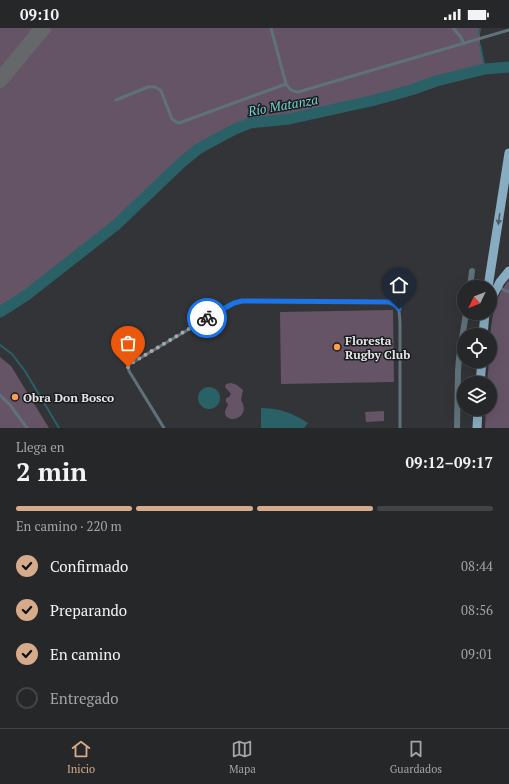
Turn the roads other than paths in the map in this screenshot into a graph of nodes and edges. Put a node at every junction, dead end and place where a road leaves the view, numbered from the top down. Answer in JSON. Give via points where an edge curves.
{"nodes":[{"id":1,"x":271,"y":28,"type":"edge"},
{"id":2,"x":453,"y":28,"type":"edge"},
{"id":3,"x":509,"y":30,"type":"edge"},
{"id":4,"x":464,"y":44,"type":"junction"},
{"id":5,"x":286,"y":84,"type":"junction"},
{"id":6,"x":116,"y":100,"type":"dead end"},
{"id":7,"x":509,"y":153,"type":"edge"},
{"id":8,"x":472,"y":271,"type":"dead end"},
{"id":9,"x":509,"y":271,"type":"edge"},
{"id":10,"x":471,"y":280,"type":"edge"},
{"id":11,"x":494,"y":280,"type":"edge"},
{"id":12,"x":497,"y":283,"type":"edge"},
{"id":13,"x":497,"y":288,"type":"edge"},
{"id":14,"x":509,"y":292,"type":"edge"},
{"id":15,"x":465,"y":320,"type":"edge"},
{"id":16,"x":0,"y":394,"type":"edge"},
{"id":17,"x":478,"y":416,"type":"edge"},
{"id":18,"x":27,"y":428,"type":"edge"},
{"id":19,"x":164,"y":428,"type":"edge"},
{"id":20,"x":400,"y":428,"type":"edge"},
{"id":21,"x":457,"y":428,"type":"edge"},
{"id":22,"x":477,"y":428,"type":"edge"}],
"edges":[{"from":1,"to":5,"type":"lane"},
{"from":2,"to":4,"type":"lane"},
{"from":3,"to":4,"type":"lane"},
{"from":4,"to":5,"type":"lane","via":[[298,92],[294,92]]},
{"from":5,"to":6,"type":"lane","via":[[179,123],[172,119],[161,91],[154,86]]},
{"from":7,"to":11,"type":"main road","one_way":true},
{"from":8,"to":10,"type":"street"},
{"from":9,"to":12,"type":"main road"},
{"from":13,"to":14,"type":"lane"},
{"from":15,"to":21,"type":"street","via":[[458,371]]},
{"from":16,"to":18,"type":"lane"},
{"from":17,"to":22,"type":"main road"},
{"from":19,"to":20,"type":"lane","via":[[128,367],[220,311],[242,301],[394,303],[399,309],[400,323]]}]}
